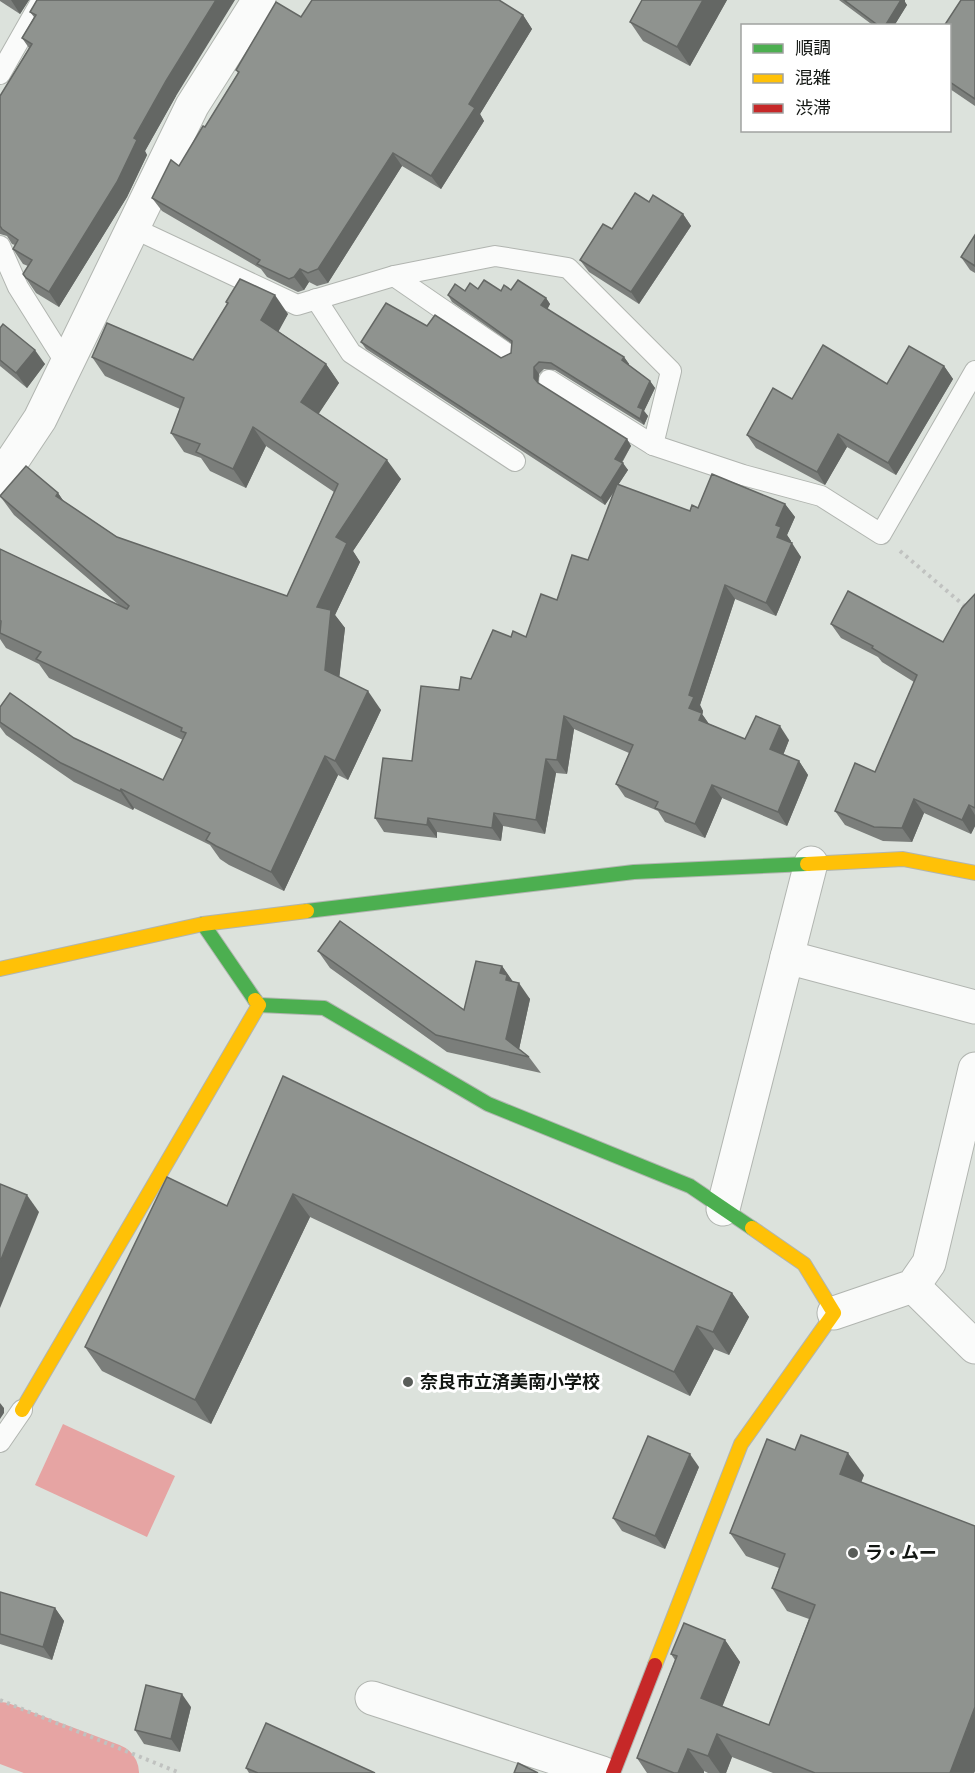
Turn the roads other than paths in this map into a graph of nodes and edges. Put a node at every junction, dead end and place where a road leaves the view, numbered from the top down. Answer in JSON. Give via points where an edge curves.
{"nodes":[{"id":1,"x":42,"y":0,"type":"edge"},
{"id":2,"x":259,"y":0,"type":"edge"},
{"id":3,"x":0,"y":74,"type":"edge"},
{"id":4,"x":131,"y":227,"type":"junction"},
{"id":5,"x":0,"y":246,"type":"edge"},
{"id":6,"x":394,"y":276,"type":"junction"},
{"id":7,"x":316,"y":299,"type":"junction"},
{"id":8,"x":506,"y":353,"type":"edge"},
{"id":9,"x":67,"y":365,"type":"junction"},
{"id":10,"x":975,"y":371,"type":"edge"},
{"id":11,"x":549,"y":380,"type":"dead end"},
{"id":12,"x":653,"y":445,"type":"junction"},
{"id":13,"x":515,"y":461,"type":"dead end"},
{"id":14,"x":0,"y":479,"type":"edge"},
{"id":15,"x":811,"y":863,"type":"junction"},
{"id":16,"x":975,"y":873,"type":"edge"},
{"id":17,"x":203,"y":924,"type":"junction"},
{"id":18,"x":787,"y":957,"type":"junction"},
{"id":19,"x":0,"y":969,"type":"edge"},
{"id":20,"x":259,"y":1005,"type":"junction"},
{"id":21,"x":975,"y":1007,"type":"edge"},
{"id":22,"x":975,"y":1069,"type":"edge"},
{"id":23,"x":723,"y":1209,"type":"junction"},
{"id":24,"x":913,"y":1286,"type":"junction"},
{"id":25,"x":834,"y":1313,"type":"junction"},
{"id":26,"x":975,"y":1347,"type":"edge"},
{"id":27,"x":22,"y":1410,"type":"joint"},
{"id":28,"x":0,"y":1442,"type":"edge"},
{"id":29,"x":372,"y":1698,"type":"dead end"},
{"id":30,"x":602,"y":1773,"type":"edge"},
{"id":31,"x":613,"y":1773,"type":"edge"}],
"edges":[{"from":1,"to":3,"type":"lane"},
{"from":2,"to":4,"type":"street","via":[[192,106]]},
{"from":4,"to":7,"type":"lane","via":[[297,305]]},
{"from":4,"to":9,"type":"street"},
{"from":5,"to":9,"type":"lane","via":[[18,286]]},
{"from":6,"to":7,"type":"lane"},
{"from":6,"to":8,"type":"lane"},
{"from":6,"to":12,"type":"lane","via":[[495,256],[568,268],[671,371]]},
{"from":7,"to":13,"type":"lane","via":[[351,353]]},
{"from":9,"to":14,"type":"street","via":[[40,419]]},
{"from":10,"to":12,"type":"lane","via":[[881,534],[821,496]]},
{"from":11,"to":12,"type":"lane"},
{"from":15,"to":16,"type":"street","via":[[903,859]]},
{"from":15,"to":17,"type":"street","via":[[634,872]]},
{"from":15,"to":18,"type":"street"},
{"from":17,"to":19,"type":"street"},
{"from":17,"to":20,"type":"street"},
{"from":18,"to":21,"type":"street"},
{"from":18,"to":23,"type":"street"},
{"from":20,"to":23,"type":"street","via":[[324,1008],[488,1104],[690,1186]]},
{"from":20,"to":27,"type":"street"},
{"from":22,"to":24,"type":"street","via":[[928,1263]]},
{"from":23,"to":25,"type":"street","via":[[804,1264]]},
{"from":24,"to":25,"type":"street"},
{"from":24,"to":26,"type":"street"},
{"from":25,"to":31,"type":"street","via":[[741,1444]]},
{"from":27,"to":28,"type":"lane"},
{"from":29,"to":30,"type":"street"}]}
